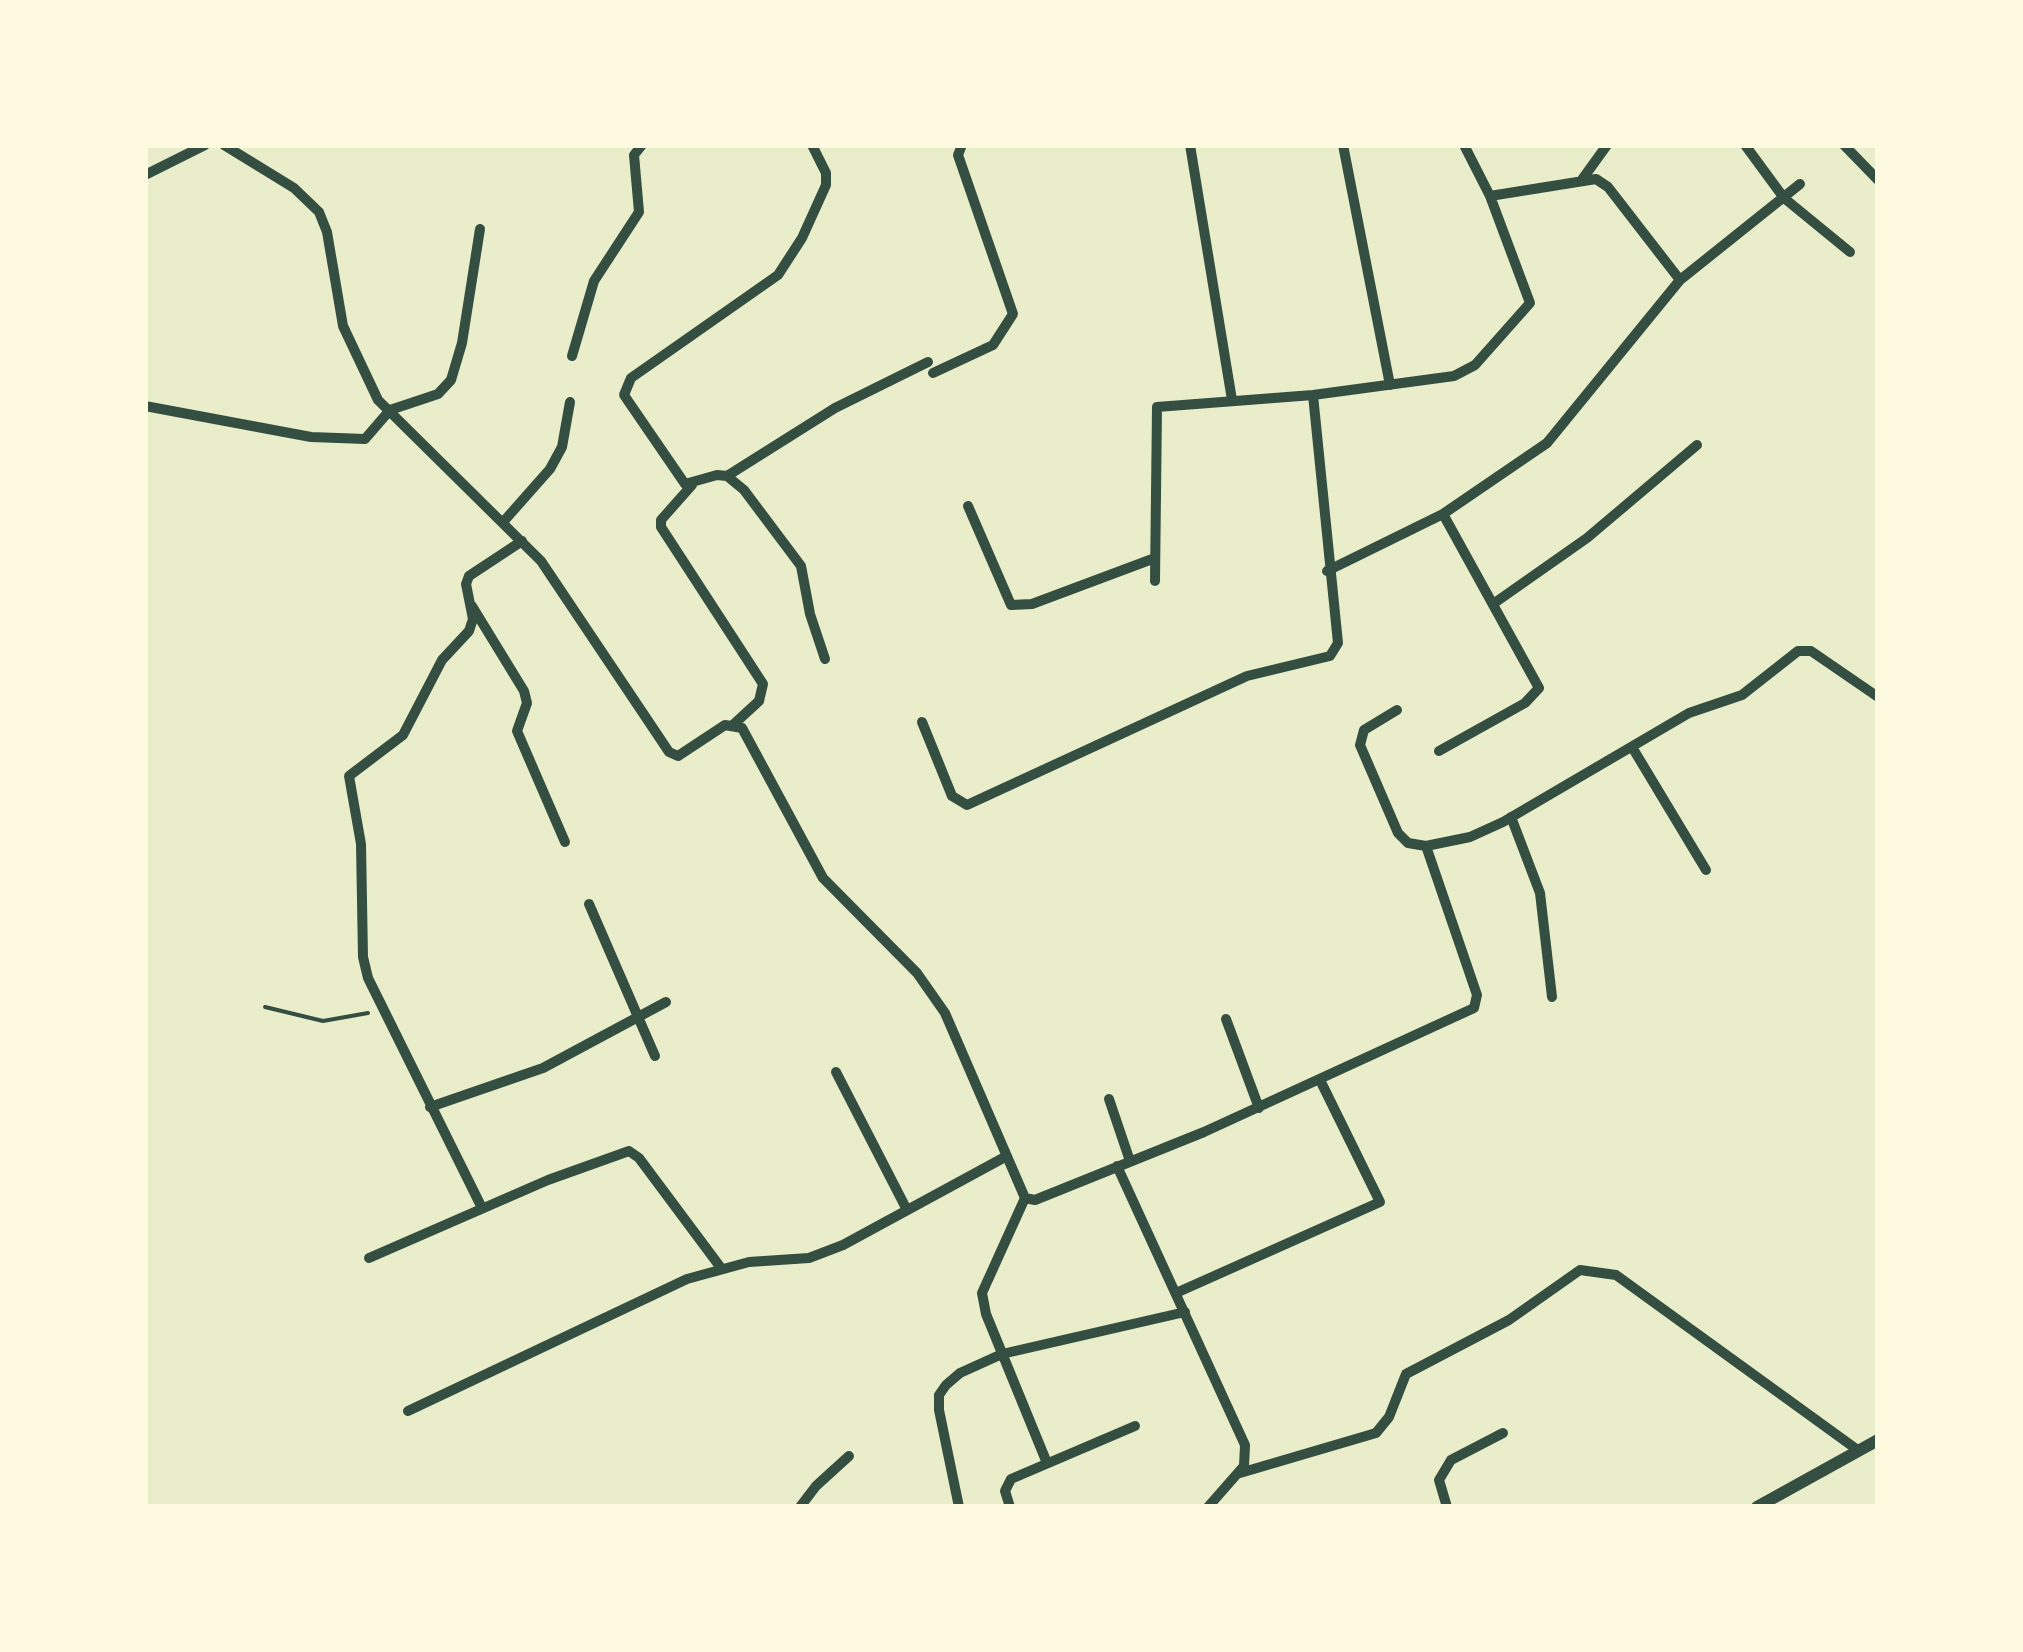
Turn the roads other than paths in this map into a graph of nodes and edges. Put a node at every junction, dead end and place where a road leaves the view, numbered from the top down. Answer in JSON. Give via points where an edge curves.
{"nodes":[{"id":1,"x":205,"y":145,"type":"edge"},
{"id":2,"x":224,"y":145,"type":"edge"},
{"id":3,"x":642,"y":145,"type":"edge"},
{"id":4,"x":812,"y":145,"type":"edge"},
{"id":5,"x":962,"y":145,"type":"edge"},
{"id":6,"x":1190,"y":145,"type":"edge"},
{"id":7,"x":1342,"y":145,"type":"edge"},
{"id":8,"x":1464,"y":145,"type":"edge"},
{"id":9,"x":1607,"y":145,"type":"edge"},
{"id":10,"x":1745,"y":145,"type":"edge"},
{"id":11,"x":1844,"y":145,"type":"edge"},
{"id":12,"x":145,"y":175,"type":"edge"},
{"id":13,"x":1580,"y":180,"type":"junction"},
{"id":14,"x":1878,"y":180,"type":"edge"},
{"id":15,"x":1800,"y":184,"type":"dead end"},
{"id":16,"x":1490,"y":196,"type":"junction"},
{"id":17,"x":1784,"y":198,"type":"junction"},
{"id":18,"x":480,"y":229,"type":"dead end"},
{"id":19,"x":1850,"y":252,"type":"dead end"},
{"id":20,"x":1680,"y":280,"type":"junction"},
{"id":21,"x":572,"y":356,"type":"dead end"},
{"id":22,"x":1390,"y":385,"type":"junction"},
{"id":23,"x":1313,"y":395,"type":"junction"},
{"id":24,"x":1232,"y":400,"type":"junction"},
{"id":25,"x":570,"y":402,"type":"dead end"},
{"id":26,"x":145,"y":406,"type":"edge"},
{"id":27,"x":390,"y":410,"type":"junction"},
{"id":28,"x":1698,"y":445,"type":"dead end"},
{"id":29,"x":727,"y":476,"type":"junction"},
{"id":30,"x":692,"y":485,"type":"junction"},
{"id":31,"x":968,"y":506,"type":"dead end"},
{"id":32,"x":1443,"y":514,"type":"junction"},
{"id":33,"x":504,"y":521,"type":"junction"},
{"id":34,"x":522,"y":540,"type":"junction"},
{"id":35,"x":1155,"y":558,"type":"junction"},
{"id":36,"x":1328,"y":571,"type":"junction"},
{"id":37,"x":1155,"y":580,"type":"dead end"},
{"id":38,"x":468,"y":600,"type":"junction"},
{"id":39,"x":1494,"y":604,"type":"junction"},
{"id":40,"x":826,"y":659,"type":"dead end"},
{"id":41,"x":1878,"y":696,"type":"edge"},
{"id":42,"x":1398,"y":710,"type":"dead end"},
{"id":43,"x":922,"y":722,"type":"dead end"},
{"id":44,"x":734,"y":724,"type":"junction"},
{"id":45,"x":1632,"y":747,"type":"junction"},
{"id":46,"x":1439,"y":751,"type":"dead end"},
{"id":47,"x":1511,"y":817,"type":"junction"},
{"id":48,"x":565,"y":842,"type":"dead end"},
{"id":49,"x":1426,"y":846,"type":"junction"},
{"id":50,"x":1706,"y":870,"type":"dead end"},
{"id":51,"x":589,"y":904,"type":"dead end"},
{"id":52,"x":1552,"y":997,"type":"dead end"},
{"id":53,"x":666,"y":1002,"type":"dead end"},
{"id":54,"x":640,"y":1016,"type":"junction"},
{"id":55,"x":1226,"y":1019,"type":"dead end"},
{"id":56,"x":655,"y":1056,"type":"dead end"},
{"id":57,"x":836,"y":1072,"type":"dead end"},
{"id":58,"x":1321,"y":1082,"type":"junction"},
{"id":59,"x":1109,"y":1100,"type":"dead end"},
{"id":60,"x":430,"y":1107,"type":"junction"},
{"id":61,"x":1258,"y":1108,"type":"junction"},
{"id":62,"x":1006,"y":1157,"type":"junction"},
{"id":63,"x":1130,"y":1160,"type":"junction"},
{"id":64,"x":1117,"y":1166,"type":"junction"},
{"id":65,"x":1025,"y":1198,"type":"junction"},
{"id":66,"x":482,"y":1208,"type":"junction"},
{"id":67,"x":907,"y":1210,"type":"junction"},
{"id":68,"x":369,"y":1258,"type":"dead end"},
{"id":69,"x":721,"y":1268,"type":"junction"},
{"id":70,"x":1176,"y":1293,"type":"junction"},
{"id":71,"x":1184,"y":1312,"type":"junction"},
{"id":72,"x":1002,"y":1354,"type":"junction"},
{"id":73,"x":408,"y":1411,"type":"dead end"},
{"id":74,"x":1136,"y":1426,"type":"dead end"},
{"id":75,"x":1503,"y":1433,"type":"dead end"},
{"id":76,"x":1878,"y":1440,"type":"edge"},
{"id":77,"x":1859,"y":1451,"type":"junction"},
{"id":78,"x":849,"y":1456,"type":"dead end"},
{"id":79,"x":1047,"y":1463,"type":"junction"},
{"id":80,"x":1240,"y":1473,"type":"junction"},
{"id":81,"x":800,"y":1507,"type":"edge"},
{"id":82,"x":959,"y":1507,"type":"edge"},
{"id":83,"x":1010,"y":1507,"type":"edge"},
{"id":84,"x":1208,"y":1507,"type":"edge"},
{"id":85,"x":1446,"y":1507,"type":"edge"},
{"id":86,"x":1756,"y":1507,"type":"edge"}],
"edges":[{"from":1,"to":12,"type":"street"},
{"from":2,"to":27,"type":"street","via":[[294,188],[318,212],[349,343],[368,385]]},
{"from":3,"to":21,"type":"street","via":[[634,155],[639,212],[594,281]]},
{"from":4,"to":30,"type":"street","via":[[826,185],[778,275],[624,388],[675,474]]},
{"from":5,"to":29,"type":"street","via":[[958,155],[1014,314],[992,345],[836,408]]},
{"from":6,"to":24,"type":"street"},
{"from":7,"to":22,"type":"street"},
{"from":8,"to":16,"type":"street"},
{"from":9,"to":13,"type":"street"},
{"from":10,"to":17,"type":"street"},
{"from":11,"to":14,"type":"street"},
{"from":13,"to":16,"type":"street"},
{"from":13,"to":20,"type":"street","via":[[1608,187]]},
{"from":15,"to":17,"type":"street"},
{"from":16,"to":22,"type":"street","via":[[1530,303],[1475,366],[1454,376]]},
{"from":17,"to":19,"type":"street"},
{"from":17,"to":20,"type":"street"},
{"from":18,"to":27,"type":"street","via":[[451,380],[438,394]]},
{"from":20,"to":32,"type":"street","via":[[1546,443]]},
{"from":22,"to":23,"type":"street"},
{"from":23,"to":24,"type":"street"},
{"from":23,"to":36,"type":"street"},
{"from":24,"to":35,"type":"street","via":[[1154,409]]},
{"from":25,"to":33,"type":"street","via":[[562,447],[550,469]]},
{"from":26,"to":27,"type":"street","via":[[353,442],[372,434]]},
{"from":27,"to":33,"type":"street"},
{"from":28,"to":39,"type":"street","via":[[1587,538]]},
{"from":29,"to":30,"type":"street"},
{"from":29,"to":40,"type":"street","via":[[800,566]]},
{"from":30,"to":44,"type":"street","via":[[661,527],[762,684],[759,701]]},
{"from":31,"to":35,"type":"street","via":[[1011,605],[1032,604]]},
{"from":32,"to":36,"type":"street"},
{"from":32,"to":39,"type":"street"},
{"from":33,"to":34,"type":"street"},
{"from":34,"to":38,"type":"street","via":[[469,576]]},
{"from":34,"to":44,"type":"street","via":[[669,752],[678,756]]},
{"from":35,"to":37,"type":"street"},
{"from":36,"to":43,"type":"street","via":[[1338,643],[1330,656],[1247,676],[967,804],[952,796]]},
{"from":38,"to":48,"type":"street","via":[[524,690],[527,703],[517,731]]},
{"from":38,"to":60,"type":"street","via":[[469,630],[442,660],[404,735],[348,776],[361,844],[362,957]]},
{"from":39,"to":46,"type":"street","via":[[1538,692]]},
{"from":41,"to":45,"type":"street","via":[[1810,651],[1798,650],[1742,695],[1703,706]]},
{"from":42,"to":49,"type":"street","via":[[1364,730],[1360,746],[1398,832],[1408,843]]},
{"from":44,"to":62,"type":"street","via":[[750,741],[824,878],[917,973],[945,1013]]},
{"from":45,"to":47,"type":"street"},
{"from":45,"to":50,"type":"street"},
{"from":47,"to":49,"type":"street","via":[[1470,837]]},
{"from":47,"to":52,"type":"street","via":[[1544,911]]},
{"from":49,"to":58,"type":"street","via":[[1476,1005]]},
{"from":51,"to":54,"type":"street"},
{"from":53,"to":54,"type":"street"},
{"from":54,"to":56,"type":"street"},
{"from":54,"to":60,"type":"street","via":[[543,1068]]},
{"from":55,"to":61,"type":"street"},
{"from":57,"to":67,"type":"street"},
{"from":58,"to":61,"type":"street"},
{"from":58,"to":70,"type":"street","via":[[1380,1202]]},
{"from":59,"to":63,"type":"street"},
{"from":60,"to":66,"type":"street"},
{"from":61,"to":63,"type":"street"},
{"from":62,"to":65,"type":"street"},
{"from":62,"to":67,"type":"street"},
{"from":63,"to":64,"type":"street"},
{"from":64,"to":65,"type":"street","via":[[1035,1200]]},
{"from":64,"to":70,"type":"street"},
{"from":65,"to":72,"type":"street","via":[[982,1293]]},
{"from":66,"to":68,"type":"street"},
{"from":66,"to":69,"type":"street","via":[[629,1152]]},
{"from":67,"to":69,"type":"street","via":[[809,1258]]},
{"from":69,"to":73,"type":"street"},
{"from":70,"to":71,"type":"street"},
{"from":71,"to":72,"type":"street"},
{"from":71,"to":80,"type":"street","via":[[1244,1444]]},
{"from":72,"to":79,"type":"street"},
{"from":72,"to":82,"type":"street","via":[[960,1372],[939,1395]]},
{"from":74,"to":79,"type":"street"},
{"from":75,"to":85,"type":"street","via":[[1451,1460],[1439,1480]]},
{"from":76,"to":77,"type":"street"},
{"from":77,"to":80,"type":"street","via":[[1616,1276],[1580,1270],[1509,1320],[1406,1374],[1386,1424],[1376,1432]]},
{"from":77,"to":86,"type":"street"},
{"from":78,"to":81,"type":"street"},
{"from":79,"to":83,"type":"street","via":[[1008,1481]]},
{"from":80,"to":84,"type":"street"}]}
